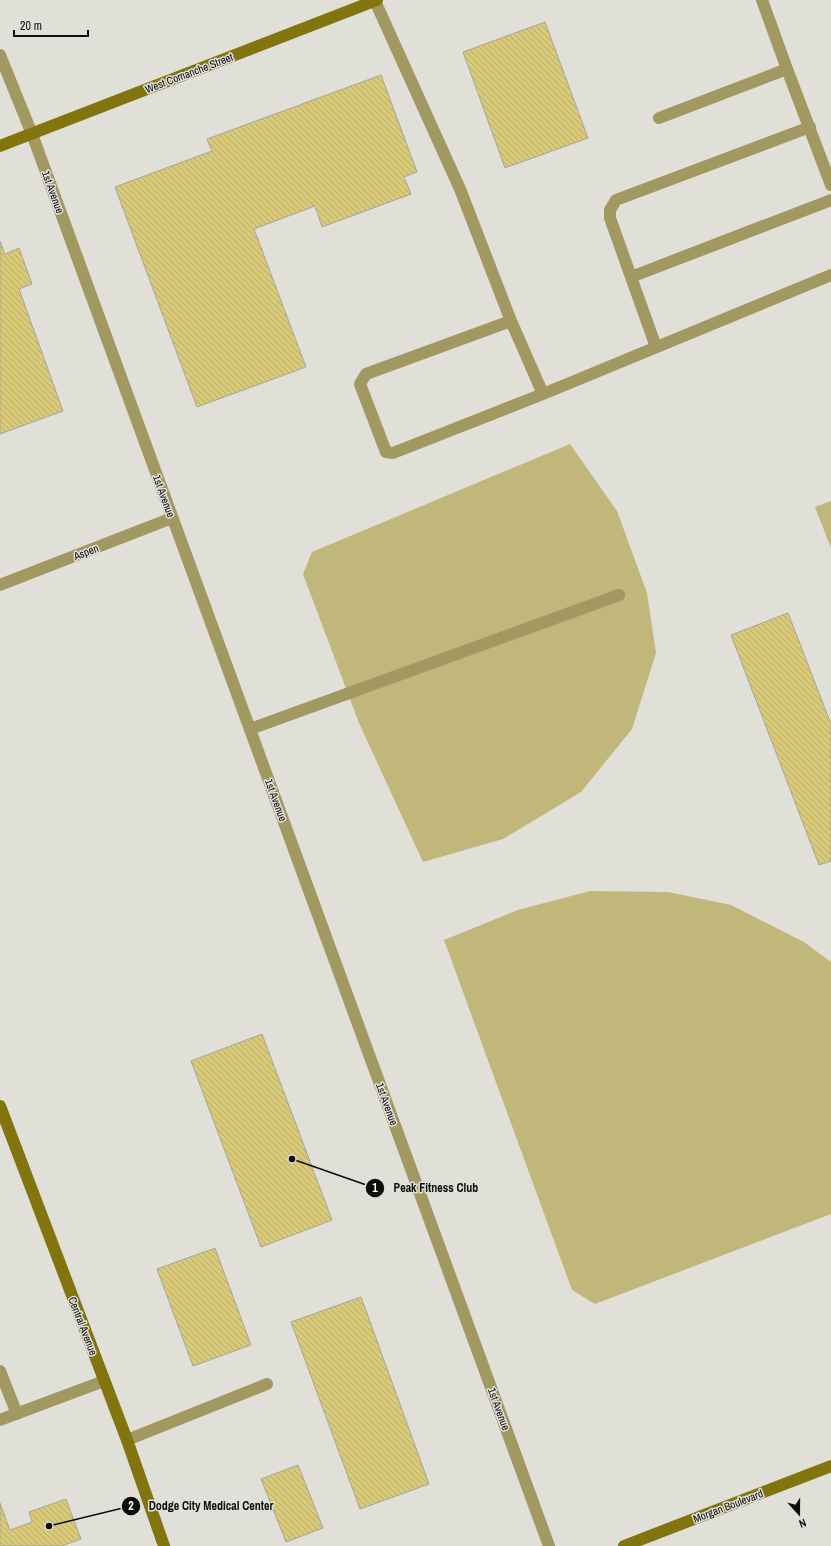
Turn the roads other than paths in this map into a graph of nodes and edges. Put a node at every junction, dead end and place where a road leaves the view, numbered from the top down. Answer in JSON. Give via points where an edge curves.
{"nodes":[{"id":1,"x":376,"y":0,"type":"edge"},
{"id":2,"x":762,"y":0,"type":"edge"},
{"id":3,"x":0,"y":55,"type":"edge"},
{"id":4,"x":787,"y":69,"type":"junction"},
{"id":5,"x":659,"y":118,"type":"dead end"},
{"id":6,"x":810,"y":127,"type":"junction"},
{"id":7,"x":32,"y":134,"type":"junction"},
{"id":8,"x":0,"y":146,"type":"edge"},
{"id":9,"x":831,"y":185,"type":"edge"},
{"id":10,"x":831,"y":200,"type":"edge"},
{"id":11,"x":831,"y":276,"type":"edge"},
{"id":12,"x":631,"y":277,"type":"junction"},
{"id":13,"x":511,"y":321,"type":"junction"},
{"id":14,"x":656,"y":347,"type":"junction"},
{"id":15,"x":543,"y":394,"type":"junction"},
{"id":16,"x":172,"y":518,"type":"junction"},
{"id":17,"x":0,"y":585,"type":"edge"},
{"id":18,"x":619,"y":595,"type":"dead end"},
{"id":19,"x":250,"y":729,"type":"junction"},
{"id":20,"x":0,"y":1107,"type":"edge"},
{"id":21,"x":0,"y":1370,"type":"edge"},
{"id":22,"x":104,"y":1381,"type":"junction"},
{"id":23,"x":266,"y":1384,"type":"dead end"},
{"id":24,"x":17,"y":1414,"type":"junction"},
{"id":25,"x":0,"y":1420,"type":"edge"},
{"id":26,"x":127,"y":1440,"type":"junction"},
{"id":27,"x":831,"y":1466,"type":"edge"},
{"id":28,"x":164,"y":1546,"type":"edge"},
{"id":29,"x":549,"y":1546,"type":"edge"},
{"id":30,"x":624,"y":1546,"type":"edge"}],
"edges":[{"from":1,"to":7,"type":"street","name":"West Comanche Street"},
{"from":1,"to":13,"type":"street","via":[[460,189]]},
{"from":2,"to":4,"type":"street"},
{"from":3,"to":7,"type":"street","name":"1st Avenue"},
{"from":4,"to":5,"type":"street"},
{"from":4,"to":6,"type":"street"},
{"from":6,"to":9,"type":"street"},
{"from":6,"to":12,"type":"street","via":[[616,200],[610,210],[610,218]]},
{"from":7,"to":8,"type":"street","name":"West Comanche Street"},
{"from":7,"to":16,"type":"street","name":"1st Avenue"},
{"from":10,"to":12,"type":"street"},
{"from":11,"to":14,"type":"street"},
{"from":12,"to":14,"type":"street"},
{"from":13,"to":15,"type":"street"},
{"from":13,"to":15,"type":"street","via":[[366,374],[360,384],[386,452],[394,453]]},
{"from":14,"to":15,"type":"street"},
{"from":16,"to":17,"type":"street","name":"Aspen"},
{"from":16,"to":19,"type":"street","name":"1st Avenue"},
{"from":18,"to":19,"type":"street"},
{"from":19,"to":29,"type":"street","name":"1st Avenue"},
{"from":20,"to":22,"type":"street","name":"Central Avenue"},
{"from":21,"to":24,"type":"street"},
{"from":22,"to":24,"type":"street"},
{"from":22,"to":26,"type":"street","name":"Central Avenue"},
{"from":23,"to":26,"type":"street"},
{"from":24,"to":25,"type":"street"},
{"from":26,"to":28,"type":"street","name":"Central Avenue"},
{"from":27,"to":30,"type":"street","name":"Morgan Boulevard"}]}
